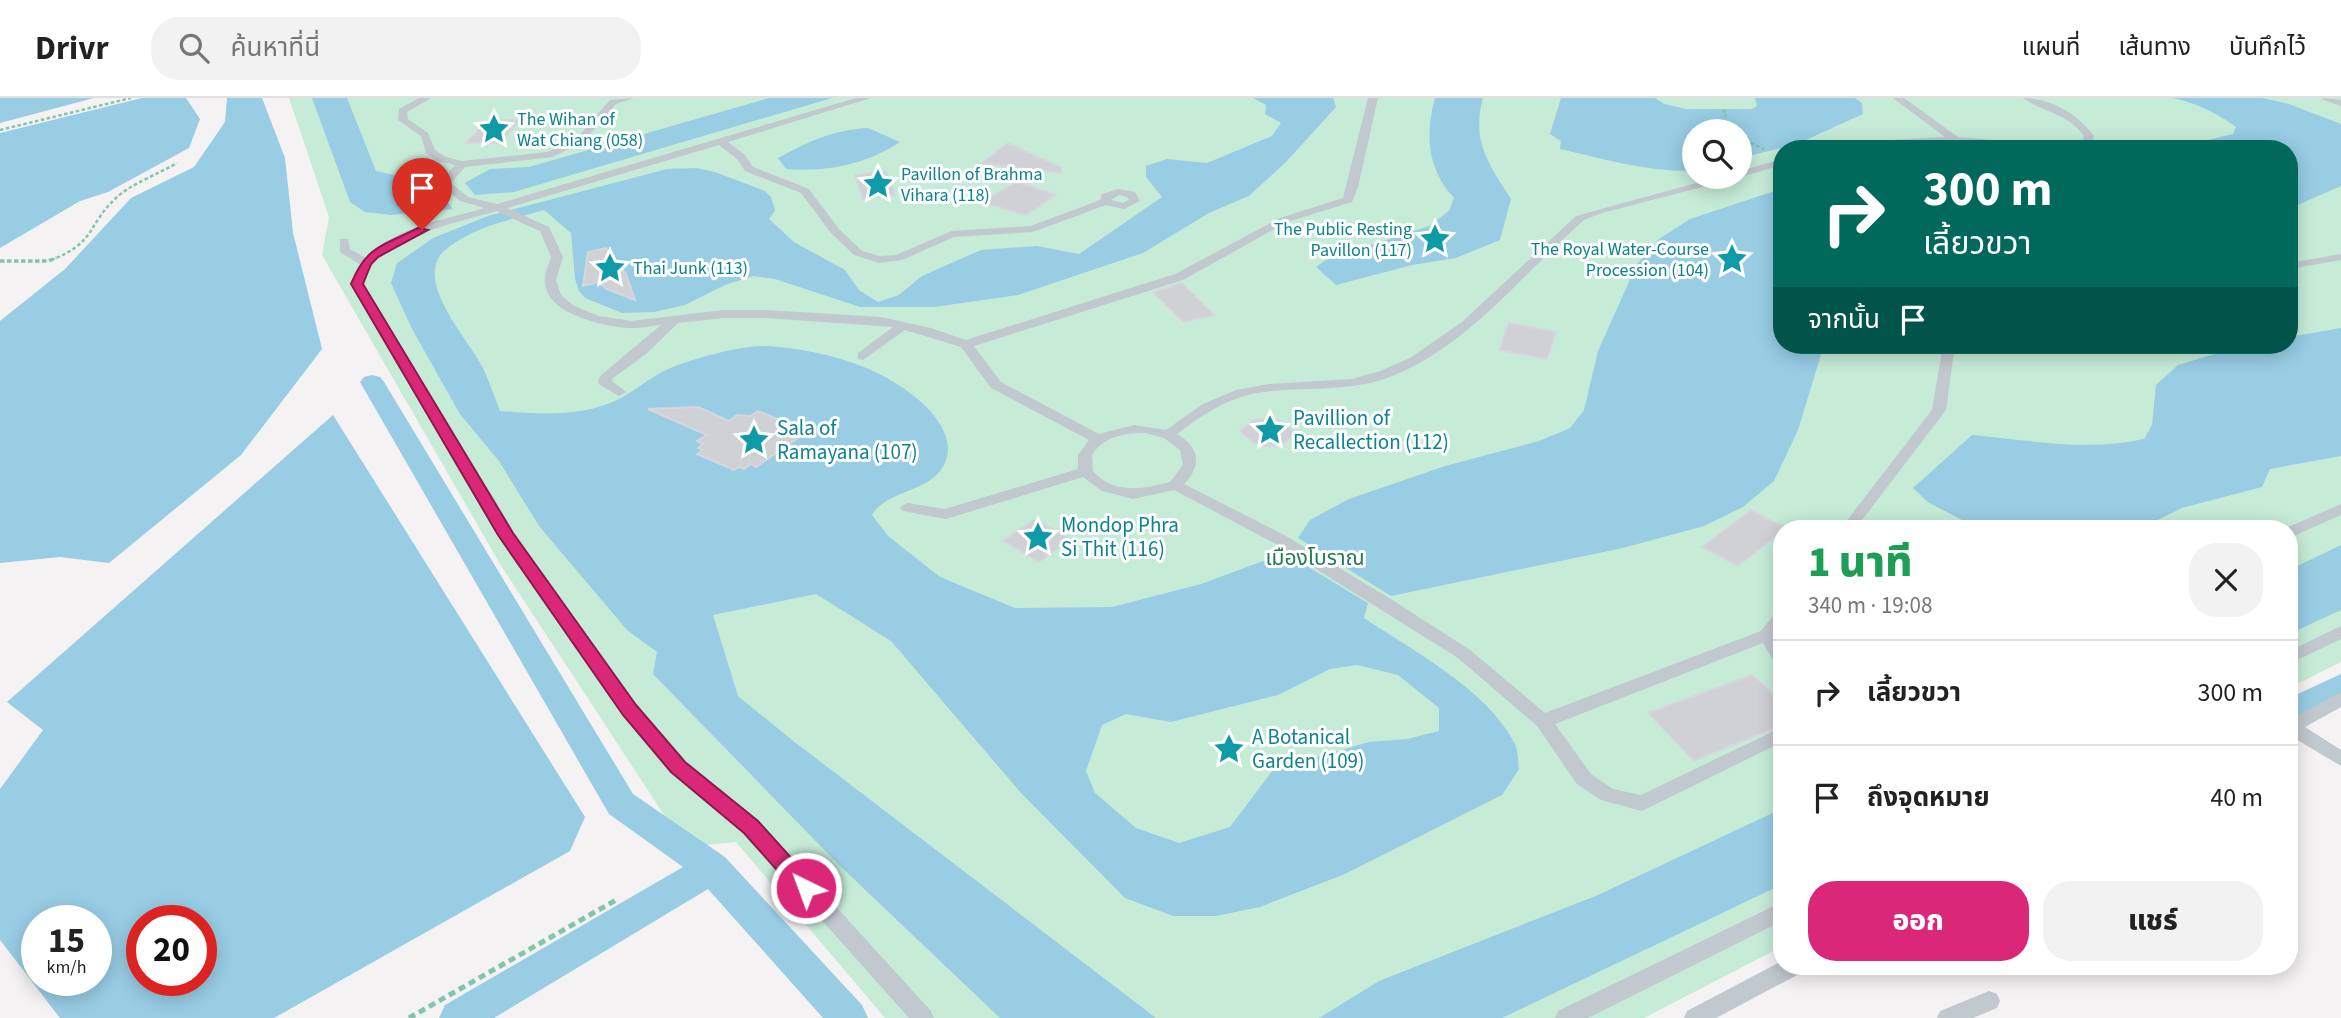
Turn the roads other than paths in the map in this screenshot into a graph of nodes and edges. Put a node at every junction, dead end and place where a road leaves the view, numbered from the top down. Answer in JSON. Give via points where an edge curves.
{"nodes":[{"id":1,"x":426,"y":98,"type":"edge"},
{"id":2,"x":629,"y":98,"type":"edge"},
{"id":3,"x":866,"y":98,"type":"edge"},
{"id":4,"x":1373,"y":98,"type":"edge"},
{"id":5,"x":1898,"y":98,"type":"edge"},
{"id":6,"x":2028,"y":98,"type":"edge"},
{"id":7,"x":2327,"y":98,"type":"edge"},
{"id":8,"x":610,"y":100,"type":"edge"},
{"id":9,"x":2341,"y":103,"type":"edge"},
{"id":10,"x":719,"y":140,"type":"junction"},
{"id":11,"x":1956,"y":140,"type":"edge"},
{"id":12,"x":2088,"y":140,"type":"edge"},
{"id":13,"x":462,"y":164,"type":"junction"},
{"id":14,"x":1773,"y":165,"type":"edge"},
{"id":15,"x":1752,"y":171,"type":"edge"},
{"id":16,"x":1683,"y":189,"type":"edge"},
{"id":17,"x":1105,"y":202,"type":"dead end"},
{"id":18,"x":500,"y":209,"type":"junction"},
{"id":19,"x":344,"y":241,"type":"dead end"},
{"id":20,"x":2341,"y":257,"type":"edge"},
{"id":21,"x":366,"y":263,"type":"junction"},
{"id":22,"x":2298,"y":264,"type":"edge"},
{"id":23,"x":674,"y":320,"type":"junction"},
{"id":24,"x":904,"y":326,"type":"junction"},
{"id":25,"x":966,"y":344,"type":"junction"},
{"id":26,"x":1948,"y":354,"type":"edge"},
{"id":27,"x":863,"y":356,"type":"dead end"},
{"id":28,"x":619,"y":392,"type":"dead end"},
{"id":29,"x":1169,"y":434,"type":"junction"},
{"id":30,"x":1099,"y":439,"type":"junction"},
{"id":31,"x":1086,"y":471,"type":"junction"},
{"id":32,"x":1175,"y":485,"type":"junction"},
{"id":33,"x":908,"y":508,"type":"dead end"},
{"id":34,"x":2341,"y":509,"type":"edge"},
{"id":35,"x":1855,"y":520,"type":"edge"},
{"id":36,"x":2298,"y":529,"type":"edge"},
{"id":37,"x":1773,"y":627,"type":"edge"},
{"id":38,"x":2341,"y":632,"type":"edge"},
{"id":39,"x":1767,"y":635,"type":"junction"},
{"id":40,"x":1773,"y":645,"type":"edge"},
{"id":41,"x":2298,"y":654,"type":"edge"},
{"id":42,"x":2341,"y":699,"type":"edge"},
{"id":43,"x":1543,"y":721,"type":"junction"},
{"id":44,"x":2298,"y":723,"type":"edge"},
{"id":45,"x":2298,"y":732,"type":"edge"},
{"id":46,"x":1773,"y":738,"type":"edge"},
{"id":47,"x":2341,"y":759,"type":"edge"},
{"id":48,"x":1773,"y":915,"type":"edge"},
{"id":49,"x":1777,"y":975,"type":"edge"},
{"id":50,"x":1989,"y":1001,"type":"dead end"},
{"id":51,"x":1704,"y":1016,"type":"edge"},
{"id":52,"x":923,"y":1018,"type":"edge"},
{"id":53,"x":1566,"y":1018,"type":"edge"},
{"id":54,"x":1948,"y":1018,"type":"edge"}],
"edges":[{"from":1,"to":13,"type":"lane","via":[[402,111],[403,120],[425,135],[430,151]]},
{"from":2,"to":8,"type":"lane"},
{"from":3,"to":10,"type":"lane"},
{"from":4,"to":25,"type":"lane","via":[[1348,200],[1277,223],[1179,277]]},
{"from":5,"to":11,"type":"lane"},
{"from":6,"to":12,"type":"lane","via":[[2069,116],[2084,128]]},
{"from":7,"to":9,"type":"lane"},
{"from":8,"to":13,"type":"lane","via":[[580,140],[549,155]]},
{"from":10,"to":17,"type":"lane","via":[[749,169],[805,191],[835,232],[858,253],[879,260],[898,257],[952,234],[1033,229]]},
{"from":10,"to":18,"type":"lane"},
{"from":13,"to":18,"type":"lane","via":[[445,183],[464,199]]},
{"from":14,"to":15,"type":"lane"},
{"from":16,"to":29,"type":"lane","via":[[1580,218],[1469,326],[1388,374],[1316,388],[1254,390],[1196,412]]},
{"from":18,"to":21,"type":"lane","via":[[422,230],[389,245]]},
{"from":18,"to":23,"type":"lane","via":[[545,229],[556,257],[550,280],[556,296],[570,309],[631,325]]},
{"from":19,"to":21,"type":"lane","via":[[344,250]]},
{"from":20,"to":22,"type":"lane"},
{"from":21,"to":52,"type":"lane","via":[[357,284],[506,535],[630,710],[678,767],[751,827]]},
{"from":23,"to":24,"type":"lane","via":[[766,314]]},
{"from":23,"to":28,"type":"lane","via":[[607,376],[605,382]]},
{"from":24,"to":25,"type":"lane"},
{"from":24,"to":27,"type":"lane"},
{"from":25,"to":30,"type":"lane","via":[[996,385]]},
{"from":26,"to":35,"type":"lane","via":[[1939,411]]},
{"from":29,"to":30,"type":"lane","via":[[1122,430]]},
{"from":29,"to":32,"type":"lane","via":[[1191,455],[1191,466]]},
{"from":30,"to":31,"type":"lane","via":[[1087,450],[1083,460]]},
{"from":31,"to":32,"type":"lane","via":[[1109,489],[1132,494]]},
{"from":31,"to":33,"type":"lane","via":[[946,514]]},
{"from":32,"to":43,"type":"lane","via":[[1281,540],[1388,605],[1464,654]]},
{"from":34,"to":36,"type":"lane"},
{"from":37,"to":39,"type":"lane"},
{"from":38,"to":41,"type":"lane"},
{"from":39,"to":40,"type":"lane"},
{"from":39,"to":43,"type":"lane"},
{"from":42,"to":44,"type":"lane"},
{"from":43,"to":46,"type":"lane","via":[[1584,779],[1608,795],[1642,803]]},
{"from":45,"to":47,"type":"lane"},
{"from":48,"to":53,"type":"lane"},
{"from":49,"to":51,"type":"lane"},
{"from":50,"to":54,"type":"lane"}]}
